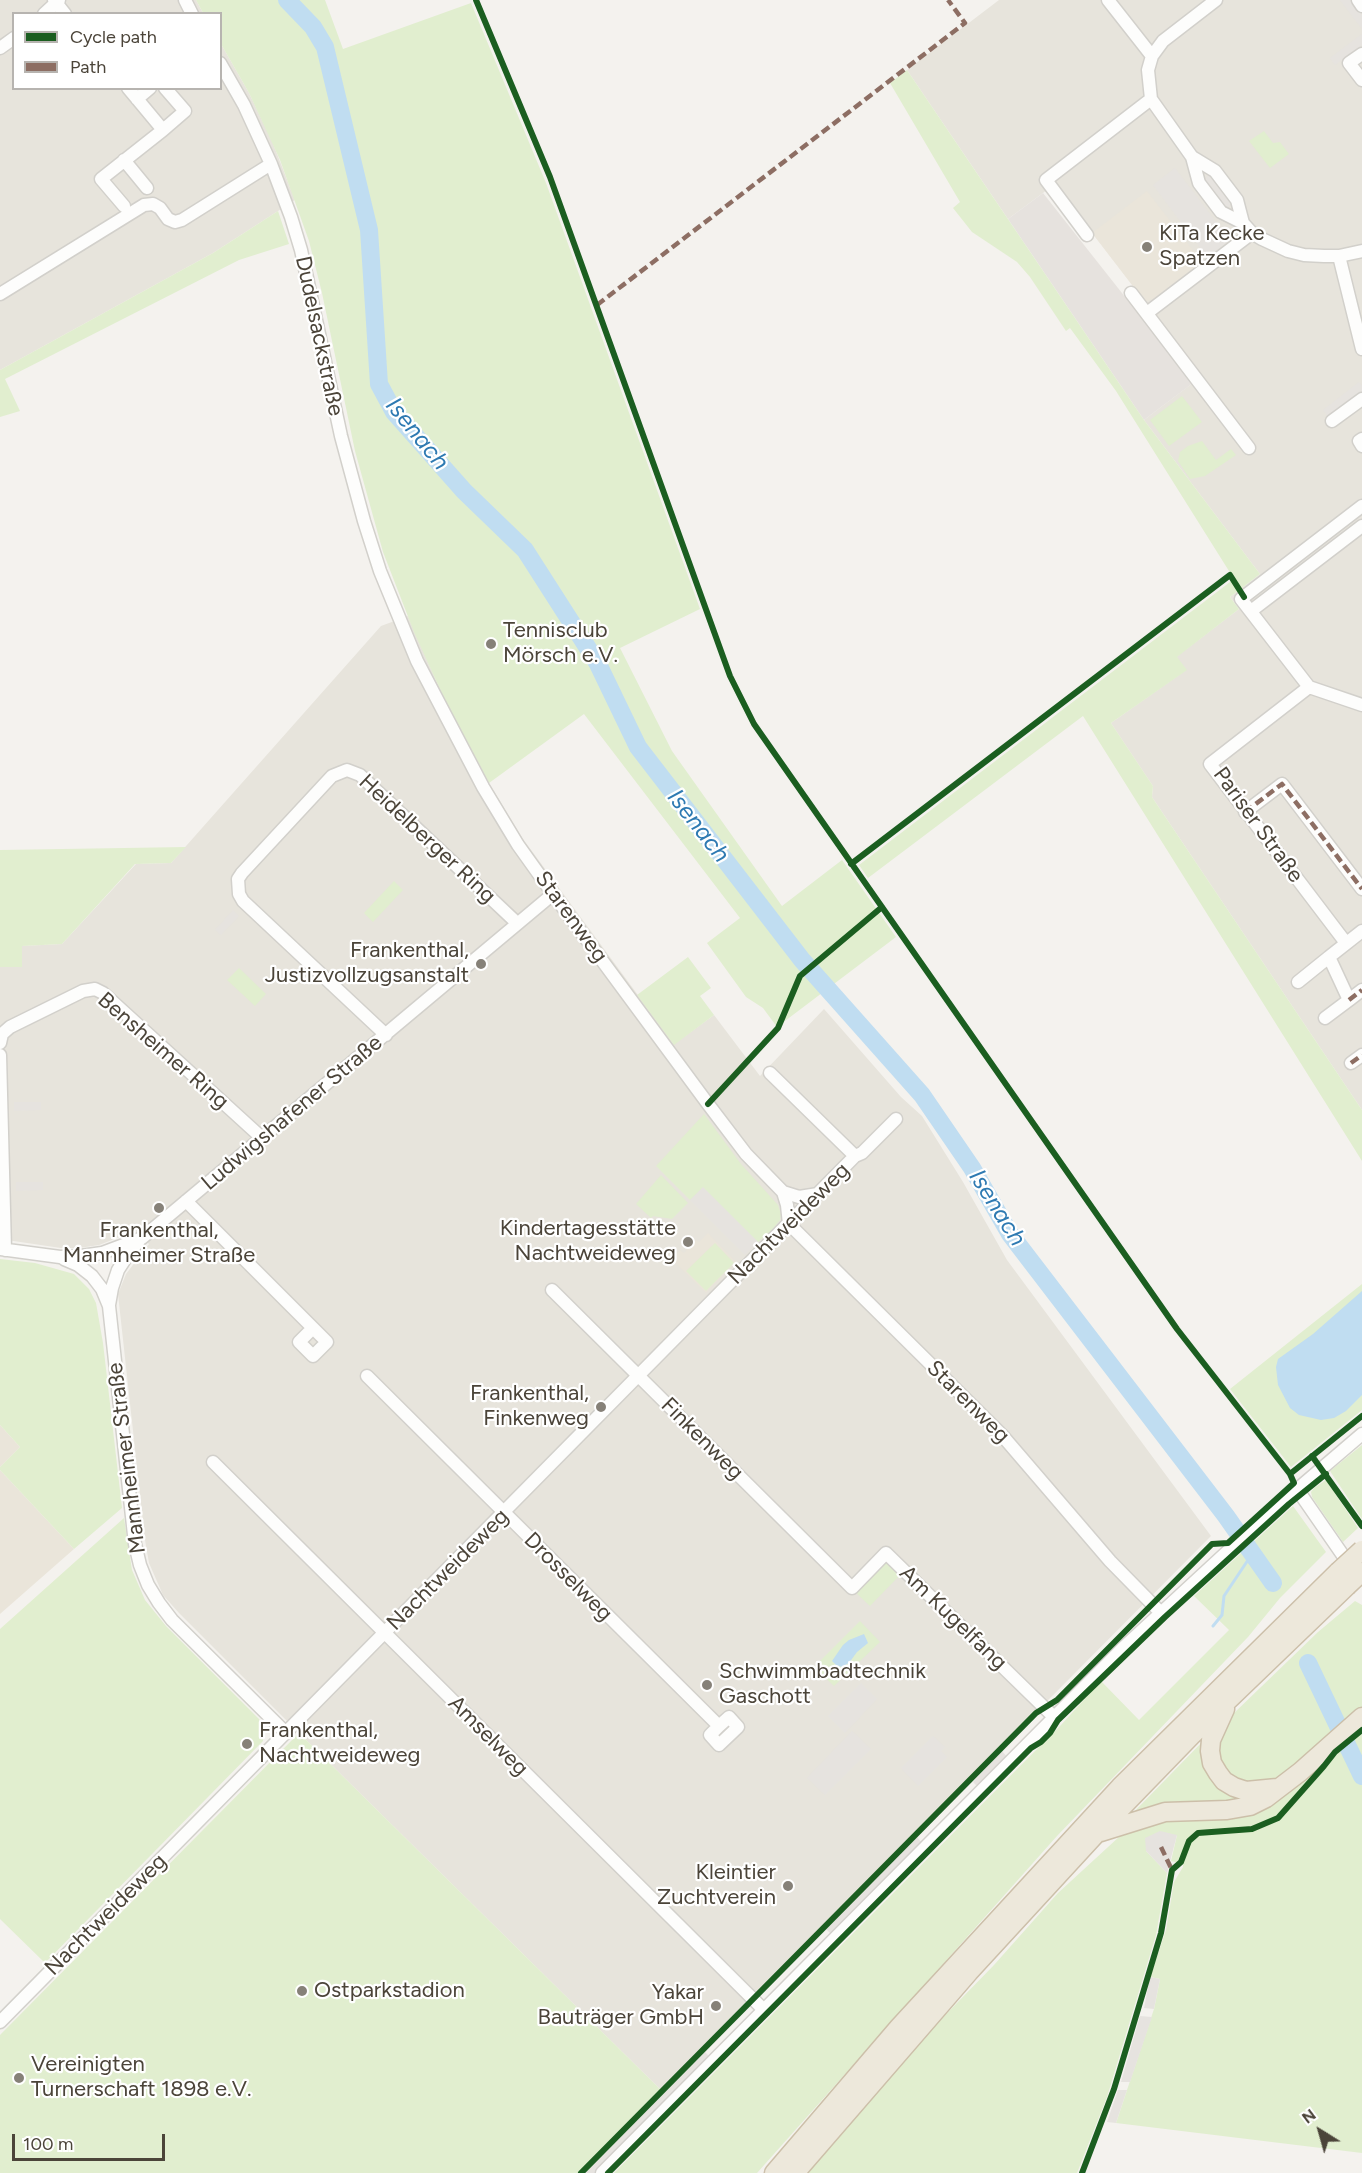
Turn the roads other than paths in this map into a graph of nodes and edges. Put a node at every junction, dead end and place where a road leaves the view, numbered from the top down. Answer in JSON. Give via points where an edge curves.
{"nodes":[{"id":1,"x":1108,"y":0,"type":"edge"},
{"id":2,"x":1216,"y":0,"type":"edge"},
{"id":3,"x":1358,"y":0,"type":"edge"},
{"id":4,"x":57,"y":1,"type":"edge"},
{"id":5,"x":1362,"y":6,"type":"edge"},
{"id":6,"x":46,"y":12,"type":"edge"},
{"id":7,"x":1362,"y":54,"type":"edge"},
{"id":8,"x":1152,"y":56,"type":"junction"},
{"id":9,"x":222,"y":66,"type":"edge"},
{"id":10,"x":1362,"y":80,"type":"edge"},
{"id":11,"x":130,"y":90,"type":"edge"},
{"id":12,"x":148,"y":90,"type":"edge"},
{"id":13,"x":167,"y":90,"type":"edge"},
{"id":14,"x":137,"y":99,"type":"junction"},
{"id":15,"x":1151,"y":99,"type":"junction"},
{"id":16,"x":163,"y":130,"type":"junction"},
{"id":17,"x":1192,"y":157,"type":"junction"},
{"id":18,"x":124,"y":160,"type":"junction"},
{"id":19,"x":271,"y":164,"type":"junction"},
{"id":20,"x":147,"y":188,"type":"dead end"},
{"id":21,"x":124,"y":206,"type":"dead end"},
{"id":22,"x":1243,"y":223,"type":"junction"},
{"id":23,"x":1252,"y":233,"type":"junction"},
{"id":24,"x":1087,"y":235,"type":"dead end"},
{"id":25,"x":1359,"y":251,"type":"edge"},
{"id":26,"x":1339,"y":256,"type":"junction"},
{"id":27,"x":1131,"y":293,"type":"dead end"},
{"id":28,"x":0,"y":294,"type":"edge"},
{"id":29,"x":1147,"y":313,"type":"junction"},
{"id":30,"x":1362,"y":349,"type":"edge"},
{"id":31,"x":1362,"y":399,"type":"edge"},
{"id":32,"x":1332,"y":421,"type":"dead end"},
{"id":33,"x":1362,"y":439,"type":"edge"},
{"id":34,"x":1362,"y":446,"type":"edge"},
{"id":35,"x":1249,"y":448,"type":"dead end"},
{"id":36,"x":1362,"y":506,"type":"edge"},
{"id":37,"x":1362,"y":526,"type":"edge"},
{"id":38,"x":1251,"y":611,"type":"junction"},
{"id":39,"x":398,"y":616,"type":"joint"},
{"id":40,"x":1309,"y":687,"type":"junction"},
{"id":41,"x":1362,"y":705,"type":"edge"},
{"id":42,"x":1245,"y":812,"type":"junction"},
{"id":43,"x":1358,"y":875,"type":"edge"},
{"id":44,"x":1362,"y":889,"type":"edge"},
{"id":45,"x":553,"y":894,"type":"junction"},
{"id":46,"x":517,"y":923,"type":"junction"},
{"id":47,"x":1362,"y":932,"type":"edge"},
{"id":48,"x":1346,"y":943,"type":"junction"},
{"id":49,"x":1329,"y":957,"type":"junction"},
{"id":50,"x":1298,"y":982,"type":"dead end"},
{"id":51,"x":1362,"y":990,"type":"edge"},
{"id":52,"x":1349,"y":1000,"type":"junction"},
{"id":53,"x":1325,"y":1018,"type":"dead end"},
{"id":54,"x":386,"y":1035,"type":"junction"},
{"id":55,"x":0,"y":1043,"type":"edge"},
{"id":56,"x":0,"y":1055,"type":"edge"},
{"id":57,"x":1362,"y":1055,"type":"edge"},
{"id":58,"x":1351,"y":1063,"type":"dead end"},
{"id":59,"x":770,"y":1073,"type":"dead end"},
{"id":60,"x":896,"y":1119,"type":"dead end"},
{"id":61,"x":262,"y":1138,"type":"junction"},
{"id":62,"x":855,"y":1156,"type":"junction"},
{"id":63,"x":783,"y":1192,"type":"junction"},
{"id":64,"x":818,"y":1194,"type":"junction"},
{"id":65,"x":186,"y":1201,"type":"junction"},
{"id":66,"x":789,"y":1224,"type":"junction"},
{"id":67,"x":142,"y":1238,"type":"junction"},
{"id":68,"x":3,"y":1250,"type":"edge"},
{"id":69,"x":60,"y":1257,"type":"junction"},
{"id":70,"x":552,"y":1290,"type":"dead end"},
{"id":71,"x":109,"y":1306,"type":"junction"},
{"id":72,"x":313,"y":1328,"type":"dead end"},
{"id":73,"x":367,"y":1376,"type":"dead end"},
{"id":74,"x":639,"y":1377,"type":"junction"},
{"id":75,"x":1362,"y":1434,"type":"edge"},
{"id":76,"x":213,"y":1462,"type":"dead end"},
{"id":77,"x":1297,"y":1489,"type":"junction"},
{"id":78,"x":504,"y":1513,"type":"junction"},
{"id":79,"x":1362,"y":1550,"type":"edge"},
{"id":80,"x":1362,"y":1572,"type":"edge"},
{"id":81,"x":1349,"y":1580,"type":"edge"},
{"id":82,"x":852,"y":1588,"type":"joint"},
{"id":83,"x":1161,"y":1613,"type":"junction"},
{"id":84,"x":385,"y":1633,"type":"junction"},
{"id":85,"x":1231,"y":1697,"type":"junction"},
{"id":86,"x":1054,"y":1717,"type":"junction"},
{"id":87,"x":1357,"y":1722,"type":"edge"},
{"id":88,"x":719,"y":1726,"type":"dead end"},
{"id":89,"x":286,"y":1733,"type":"junction"},
{"id":90,"x":1279,"y":1788,"type":"junction"},
{"id":91,"x":1096,"y":1834,"type":"junction"},
{"id":92,"x":764,"y":2010,"type":"junction"},
{"id":93,"x":0,"y":2022,"type":"edge"},
{"id":94,"x":602,"y":2173,"type":"edge"},
{"id":95,"x":774,"y":2173,"type":"edge"},
{"id":96,"x":795,"y":2173,"type":"edge"}],
"edges":[{"from":1,"to":8,"type":"street"},
{"from":2,"to":8,"type":"street","via":[[1163,41]]},
{"from":3,"to":5,"type":"street"},
{"from":4,"to":6,"type":"street"},
{"from":7,"to":10,"type":"street","via":[[1349,63]]},
{"from":8,"to":15,"type":"street","via":[[1148,70]]},
{"from":9,"to":19,"type":"street","name":"Dudelsackstraße"},
{"from":11,"to":14,"type":"street"},
{"from":12,"to":14,"type":"street"},
{"from":13,"to":16,"type":"street","via":[[184,111]]},
{"from":14,"to":16,"type":"street"},
{"from":15,"to":17,"type":"street"},
{"from":15,"to":24,"type":"street","via":[[1046,180]]},
{"from":16,"to":18,"type":"street"},
{"from":17,"to":22,"type":"street","via":[[1215,171],[1237,200]]},
{"from":17,"to":22,"type":"street","via":[[1199,183],[1221,212]]},
{"from":18,"to":20,"type":"street"},
{"from":18,"to":21,"type":"street","via":[[101,179]]},
{"from":19,"to":28,"type":"street","via":[[182,220],[175,222],[160,207],[144,205]]},
{"from":19,"to":39,"type":"street","name":"Dudelsackstraße","via":[[301,250],[341,436],[364,521]]},
{"from":22,"to":23,"type":"street"},
{"from":23,"to":26,"type":"street","via":[[1288,251]]},
{"from":23,"to":29,"type":"street"},
{"from":25,"to":26,"type":"street"},
{"from":26,"to":30,"type":"street"},
{"from":27,"to":29,"type":"street"},
{"from":29,"to":35,"type":"street"},
{"from":31,"to":32,"type":"street"},
{"from":33,"to":34,"type":"street"},
{"from":36,"to":38,"type":"street","via":[[1241,599]]},
{"from":37,"to":38,"type":"street"},
{"from":38,"to":40,"type":"street"},
{"from":39,"to":45,"type":"street","name":"Starenweg","via":[[420,667],[483,787]]},
{"from":40,"to":41,"type":"street"},
{"from":40,"to":42,"type":"street","name":"Pariser Straße","via":[[1210,764]]},
{"from":42,"to":43,"type":"street","via":[[1282,784]]},
{"from":42,"to":48,"type":"street","name":"Pariser Straße"},
{"from":43,"to":44,"type":"street"},
{"from":45,"to":46,"type":"street","name":"Ludwigshafener Straße"},
{"from":45,"to":63,"type":"street","name":"Starenweg","via":[[746,1154]]},
{"from":46,"to":54,"type":"street","name":"Ludwigshafener Straße"},
{"from":46,"to":54,"type":"street","name":"Heidelberger Ring","via":[[360,775],[347,770],[332,776],[242,873],[238,894]]},
{"from":47,"to":48,"type":"street"},
{"from":48,"to":49,"type":"street"},
{"from":49,"to":50,"type":"street"},
{"from":49,"to":52,"type":"street"},
{"from":51,"to":52,"type":"street"},
{"from":52,"to":53,"type":"street"},
{"from":54,"to":61,"type":"street","name":"Ludwigshafener Straße"},
{"from":55,"to":61,"type":"street","name":"Bensheimer Ring","via":[[2,1034],[10,1027],[83,991],[95,989]]},
{"from":56,"to":68,"type":"street"},
{"from":57,"to":58,"type":"street"},
{"from":59,"to":62,"type":"street"},
{"from":60,"to":62,"type":"street","name":"Nachtweideweg"},
{"from":61,"to":65,"type":"street","name":"Ludwigshafener Straße"},
{"from":62,"to":64,"type":"street","name":"Nachtweideweg"},
{"from":63,"to":64,"type":"street","via":[[799,1197]]},
{"from":63,"to":66,"type":"street"},
{"from":64,"to":66,"type":"street","name":"Nachtweideweg"},
{"from":65,"to":67,"type":"street","name":"Ludwigshafener Straße"},
{"from":65,"to":72,"type":"street"},
{"from":66,"to":74,"type":"street","name":"Nachtweideweg"},
{"from":66,"to":83,"type":"street","name":"Starenweg","via":[[1001,1434],[1110,1561]]},
{"from":67,"to":69,"type":"street","name":"Ludwigshafener Straße","via":[[102,1253]]},
{"from":67,"to":71,"type":"street","name":"Mannheimer Straße","via":[[118,1270]]},
{"from":68,"to":69,"type":"street","name":"Ludwigshafener Straße"},
{"from":69,"to":71,"type":"street","name":"Mannheimer Straße","via":[[92,1276]]},
{"from":70,"to":74,"type":"street","name":"Finkenweg"},
{"from":71,"to":89,"type":"street","name":"Mannheimer Straße","via":[[135,1544],[148,1585],[172,1620]]},
{"from":73,"to":78,"type":"street","name":"Drosselweg"},
{"from":74,"to":78,"type":"street","name":"Nachtweideweg"},
{"from":74,"to":82,"type":"street","name":"Finkenweg"},
{"from":75,"to":77,"type":"street"},
{"from":76,"to":84,"type":"street","name":"Amselweg"},
{"from":77,"to":81,"type":"street"},
{"from":77,"to":83,"type":"street"},
{"from":78,"to":84,"type":"street","name":"Nachtweideweg"},
{"from":78,"to":88,"type":"street","name":"Drosselweg"},
{"from":79,"to":81,"type":"highway","bridge":true},
{"from":80,"to":81,"type":"highway","bridge":true},
{"from":81,"to":85,"type":"highway"},
{"from":81,"to":95,"type":"highway","via":[[1119,1787],[899,2027]]},
{"from":82,"to":86,"type":"street","name":"Am Kugelfang","via":[[886,1553]]},
{"from":83,"to":86,"type":"street"},
{"from":84,"to":89,"type":"street","name":"Nachtweideweg"},
{"from":84,"to":92,"type":"street","name":"Amselweg"},
{"from":85,"to":90,"type":"highway","via":[[1211,1740],[1212,1763],[1224,1781],[1234,1787],[1246,1791]]},
{"from":85,"to":91,"type":"highway"},
{"from":86,"to":92,"type":"street"},
{"from":87,"to":90,"type":"highway"},
{"from":89,"to":93,"type":"street","name":"Nachtweideweg"},
{"from":90,"to":91,"type":"highway","via":[[1250,1806],[1165,1812]]},
{"from":91,"to":96,"type":"highway","via":[[969,1972]]},
{"from":92,"to":94,"type":"street"}]}
